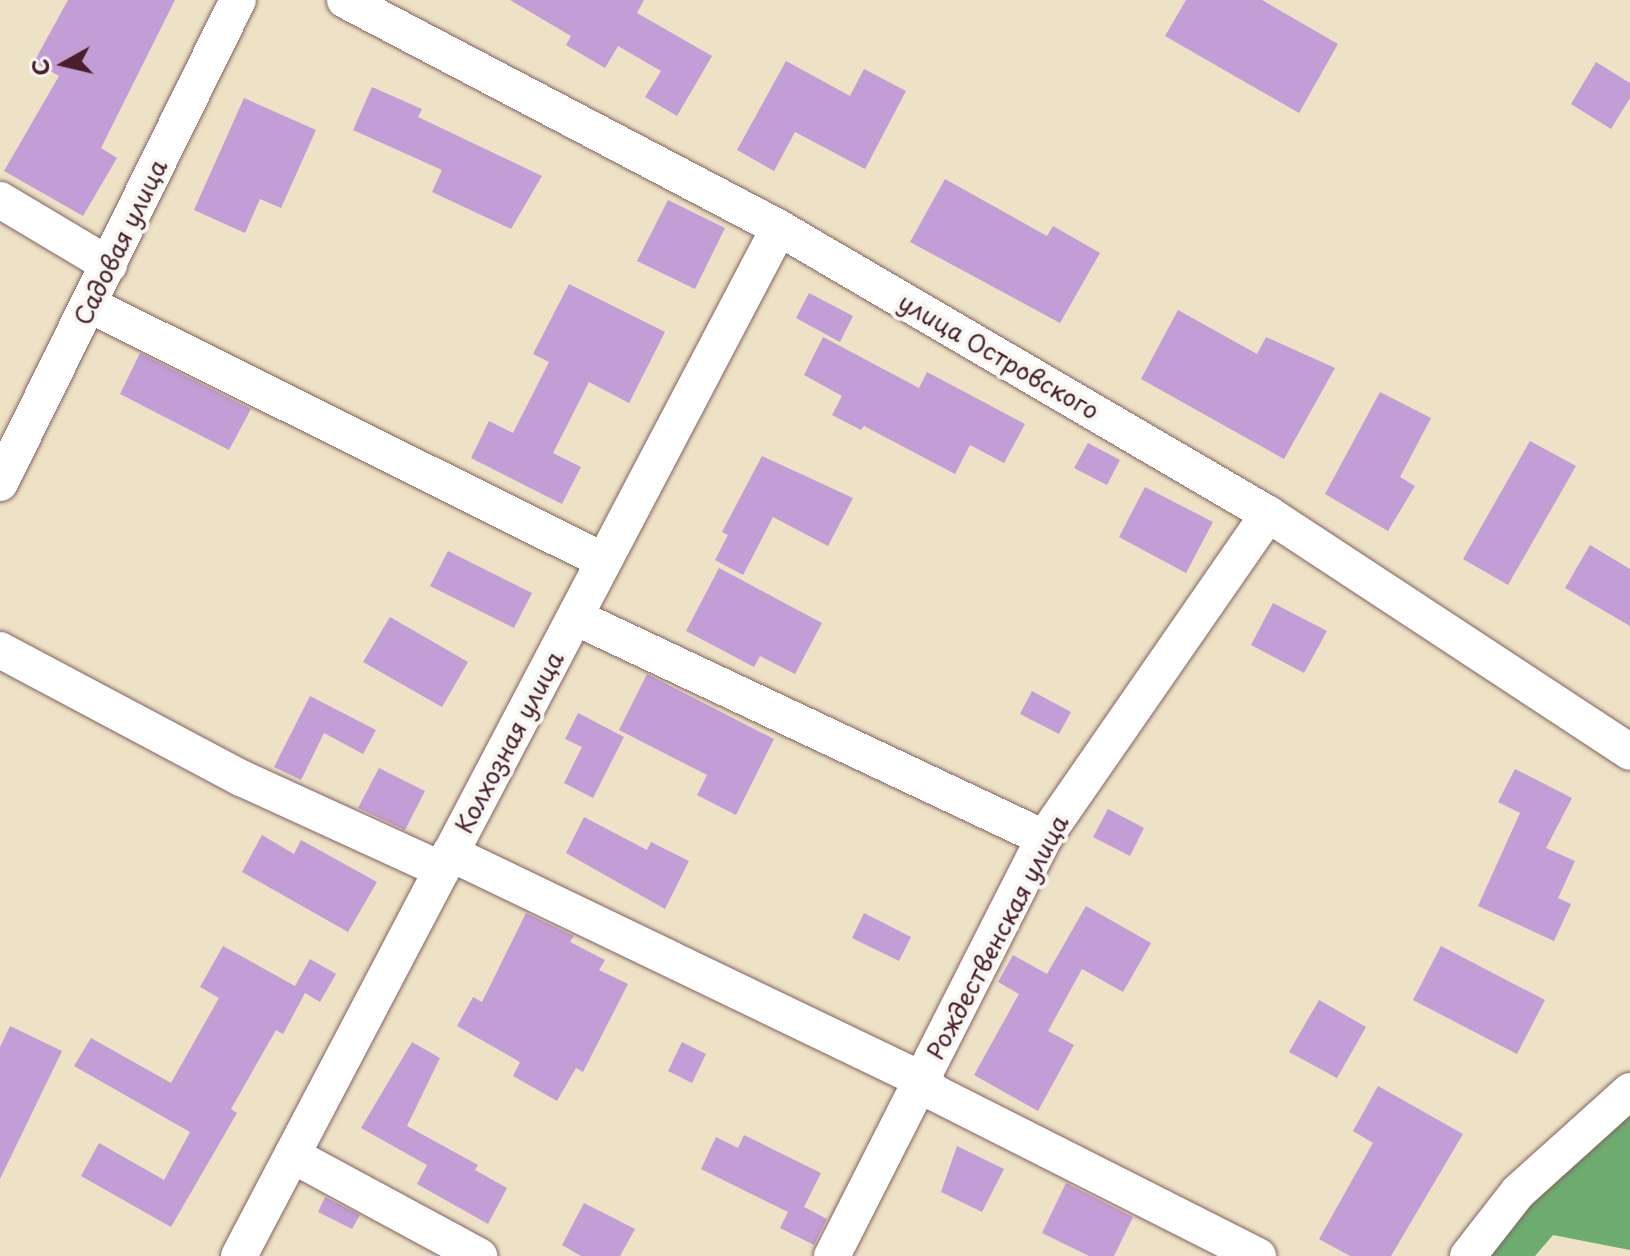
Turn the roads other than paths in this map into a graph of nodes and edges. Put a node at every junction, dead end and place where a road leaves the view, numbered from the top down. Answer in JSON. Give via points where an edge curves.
{"nodes":[{"id":1,"x":238,"y":0,"type":"edge"},
{"id":2,"x":345,"y":0,"type":"edge"},
{"id":3,"x":0,"y":200,"type":"edge"},
{"id":4,"x":779,"y":228,"type":"junction"},
{"id":5,"x":109,"y":265,"type":"junction"},
{"id":6,"x":90,"y":305,"type":"junction"},
{"id":7,"x":0,"y":483,"type":"edge"},
{"id":8,"x":1268,"y":514,"type":"junction"},
{"id":9,"x":604,"y":561,"type":"junction"},
{"id":10,"x":575,"y":617,"type":"junction"},
{"id":11,"x":0,"y":650,"type":"edge"},
{"id":12,"x":1630,"y":752,"type":"edge"},
{"id":13,"x":1044,"y":838,"type":"junction"},
{"id":14,"x":446,"y":862,"type":"junction"},
{"id":15,"x":922,"y":1080,"type":"junction"},
{"id":16,"x":1630,"y":1091,"type":"edge"},
{"id":17,"x":292,"y":1155,"type":"junction"},
{"id":18,"x":239,"y":1256,"type":"edge"},
{"id":19,"x":479,"y":1256,"type":"edge"},
{"id":20,"x":832,"y":1256,"type":"edge"},
{"id":21,"x":1258,"y":1256,"type":"edge"},
{"id":22,"x":1468,"y":1256,"type":"edge"}],
"edges":[{"from":1,"to":5,"type":"street","name":"Садовая улица"},
{"from":2,"to":4,"type":"street","name":"улица Островского"},
{"from":3,"to":5,"type":"street"},
{"from":4,"to":8,"type":"street","name":"улица Островского"},
{"from":4,"to":9,"type":"street","name":"Колхозная улица"},
{"from":5,"to":6,"type":"street","name":"Садовая улица"},
{"from":6,"to":7,"type":"street","name":"Садовая улица"},
{"from":6,"to":9,"type":"street"},
{"from":8,"to":12,"type":"street","name":"улица Островского"},
{"from":8,"to":13,"type":"street","name":"Рождественская улица"},
{"from":9,"to":10,"type":"street","name":"Колхозная улица"},
{"from":10,"to":13,"type":"street"},
{"from":10,"to":14,"type":"street","name":"Колхозная улица"},
{"from":11,"to":14,"type":"street","via":[[241,778]]},
{"from":13,"to":15,"type":"street","name":"Рождественская улица"},
{"from":14,"to":15,"type":"street"},
{"from":14,"to":17,"type":"street","name":"Колхозная улица"},
{"from":15,"to":20,"type":"street","name":"Рождественская улица"},
{"from":15,"to":21,"type":"street","via":[[935,1093]]},
{"from":16,"to":22,"type":"street","via":[[1518,1192]]},
{"from":17,"to":18,"type":"street","name":"Колхозная улица"},
{"from":17,"to":19,"type":"street"}]}
